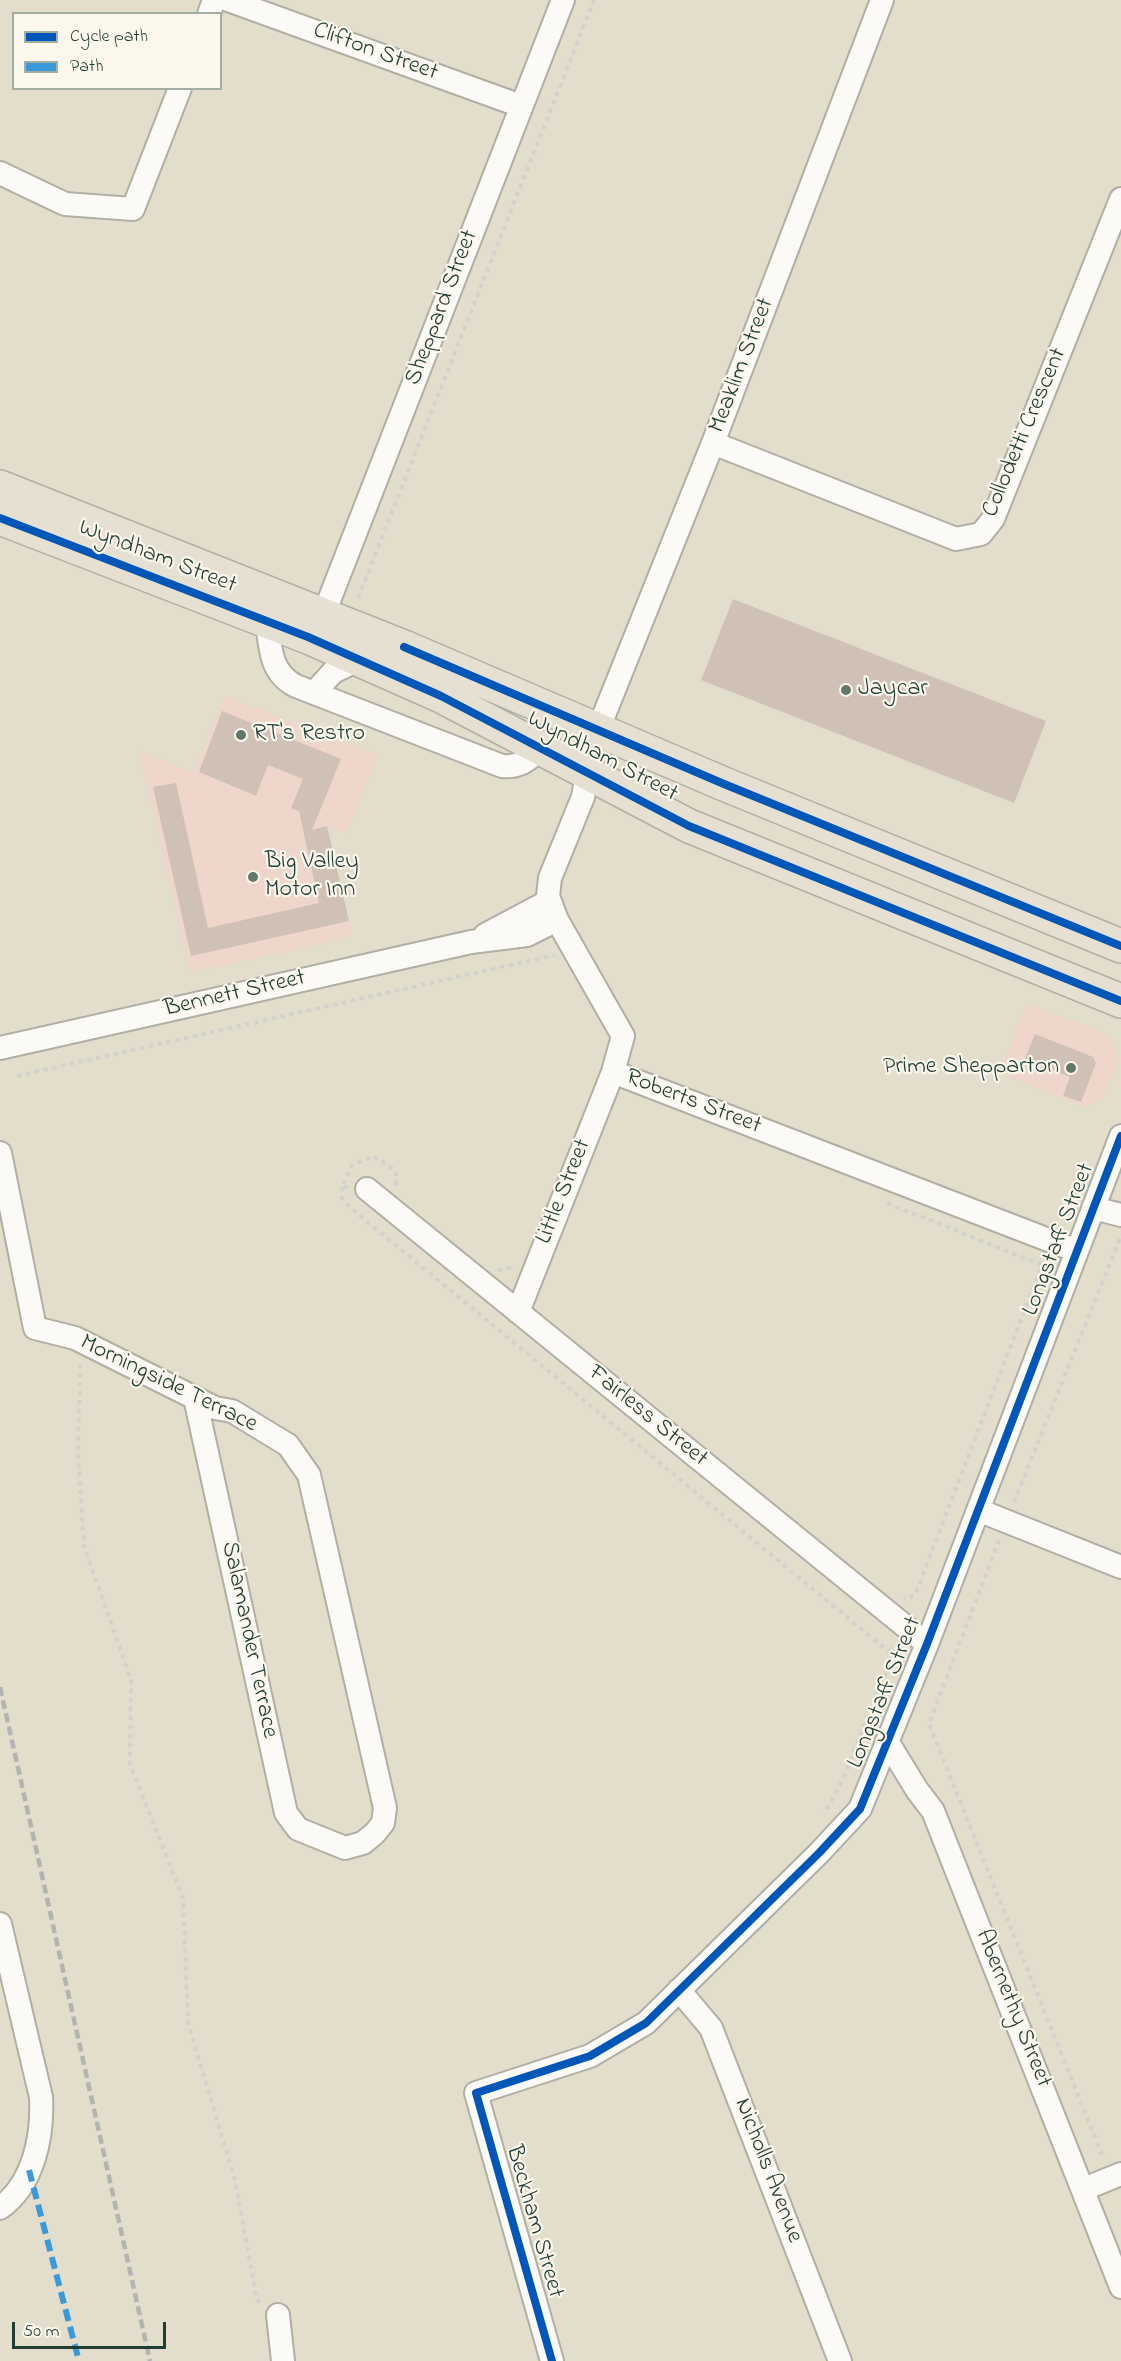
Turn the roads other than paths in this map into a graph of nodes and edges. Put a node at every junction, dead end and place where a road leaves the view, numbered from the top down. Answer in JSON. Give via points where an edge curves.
{"nodes":[{"id":1,"x":228,"y":0,"type":"edge"},
{"id":2,"x":563,"y":0,"type":"edge"},
{"id":3,"x":882,"y":0,"type":"edge"},
{"id":4,"x":179,"y":90,"type":"edge"},
{"id":5,"x":521,"y":106,"type":"junction"},
{"id":6,"x":0,"y":173,"type":"edge"},
{"id":7,"x":1121,"y":199,"type":"edge"},
{"id":8,"x":713,"y":444,"type":"junction"},
{"id":9,"x":0,"y":487,"type":"edge"},
{"id":10,"x":0,"y":518,"type":"edge"},
{"id":11,"x":323,"y":616,"type":"junction"},
{"id":12,"x":267,"y":621,"type":"junction"},
{"id":13,"x":360,"y":659,"type":"junction"},
{"id":14,"x":314,"y":693,"type":"junction"},
{"id":15,"x":598,"y":730,"type":"junction"},
{"id":16,"x":541,"y":748,"type":"junction"},
{"id":17,"x":587,"y":774,"type":"junction"},
{"id":18,"x":553,"y":911,"type":"junction"},
{"id":19,"x":1121,"y":946,"type":"edge"},
{"id":20,"x":1121,"y":1001,"type":"edge"},
{"id":21,"x":0,"y":1048,"type":"edge"},
{"id":22,"x":613,"y":1072,"type":"junction"},
{"id":23,"x":1121,"y":1136,"type":"edge"},
{"id":24,"x":0,"y":1153,"type":"edge"},
{"id":25,"x":367,"y":1189,"type":"road end"},
{"id":26,"x":1094,"y":1208,"type":"junction"},
{"id":27,"x":1121,"y":1215,"type":"edge"},
{"id":28,"x":1077,"y":1251,"type":"junction"},
{"id":29,"x":521,"y":1304,"type":"junction"},
{"id":30,"x":195,"y":1398,"type":"junction"},
{"id":31,"x":978,"y":1510,"type":"junction"},
{"id":32,"x":1121,"y":1567,"type":"edge"},
{"id":33,"x":927,"y":1644,"type":"junction"},
{"id":34,"x":887,"y":1741,"type":"junction"},
{"id":35,"x":345,"y":1848,"type":"joint"},
{"id":36,"x":0,"y":1924,"type":"edge"},
{"id":37,"x":679,"y":1990,"type":"junction"},
{"id":38,"x":476,"y":2093,"type":"joint"},
{"id":39,"x":1116,"y":2176,"type":"edge"},
{"id":40,"x":1084,"y":2190,"type":"junction"},
{"id":41,"x":0,"y":2208,"type":"edge"},
{"id":42,"x":1121,"y":2287,"type":"edge"},
{"id":43,"x":278,"y":2315,"type":"road end"},
{"id":44,"x":283,"y":2361,"type":"edge"},
{"id":45,"x":552,"y":2361,"type":"edge"},
{"id":46,"x":840,"y":2361,"type":"edge"}],
"edges":[{"from":1,"to":5,"type":"street","name":"Clifton Street"},
{"from":2,"to":5,"type":"street","name":"Sheppard Street"},
{"from":3,"to":8,"type":"street","name":"Meaklim Street"},
{"from":4,"to":6,"type":"street","via":[[133,209],[65,204]]},
{"from":5,"to":11,"type":"street","name":"Sheppard Street"},
{"from":7,"to":8,"type":"street","name":"Collodetti Crescent","via":[[993,519],[981,534],[956,539]]},
{"from":8,"to":15,"type":"street","name":"Meaklim Street"},
{"from":9,"to":11,"type":"highway","name":"Wyndham Street"},
{"from":10,"to":12,"type":"highway","name":"Wyndham Street"},
{"from":11,"to":15,"type":"highway","name":"Wyndham Street"},
{"from":12,"to":13,"type":"highway","name":"Wyndham Street"},
{"from":12,"to":14,"type":"street","via":[[270,651],[279,673],[286,681]]},
{"from":13,"to":14,"type":"street","via":[[333,672]]},
{"from":13,"to":16,"type":"highway","name":"Wyndham Street"},
{"from":14,"to":16,"type":"street","via":[[502,766],[523,764]]},
{"from":15,"to":17,"type":"highway"},
{"from":15,"to":19,"type":"highway","name":"Wyndham Street"},
{"from":16,"to":17,"type":"highway","name":"Wyndham Street"},
{"from":17,"to":18,"type":"street","via":[[584,797],[548,886]]},
{"from":17,"to":20,"type":"highway","name":"Wyndham Street","via":[[689,826]]},
{"from":18,"to":21,"type":"street","name":"Bennett Street","via":[[527,935],[471,942]]},
{"from":18,"to":22,"type":"street","name":"Roberts Street","via":[[622,1036]]},
{"from":22,"to":28,"type":"street","name":"Roberts Street"},
{"from":22,"to":29,"type":"street","name":"Little Street"},
{"from":23,"to":26,"type":"street","name":"Longstaff Street"},
{"from":24,"to":30,"type":"street","name":"Morningside Terrace","via":[[35,1328],[75,1338]]},
{"from":25,"to":29,"type":"street","name":"Fairless Street"},
{"from":26,"to":27,"type":"street"},
{"from":26,"to":28,"type":"street","name":"Longstaff Street"},
{"from":28,"to":31,"type":"street","name":"Longstaff Street"},
{"from":29,"to":33,"type":"street","name":"Fairless Street"},
{"from":30,"to":35,"type":"street","name":"Salamander Terrace","via":[[286,1813],[298,1829]]},
{"from":30,"to":35,"type":"street","name":"Morningside Terrace","via":[[232,1411],[288,1445],[309,1475],[385,1808],[383,1823],[375,1833],[363,1844]]},
{"from":31,"to":32,"type":"street"},
{"from":31,"to":33,"type":"street","name":"Longstaff Street"},
{"from":33,"to":34,"type":"street","name":"Longstaff Street"},
{"from":34,"to":37,"type":"street","name":"Longstaff Street","via":[[860,1809]]},
{"from":34,"to":40,"type":"street","name":"Abernethy Street","via":[[933,1811]]},
{"from":36,"to":41,"type":"street","via":[[41,2097],[37,2151],[29,2170]]},
{"from":37,"to":38,"type":"street","name":"Longstaff Street","via":[[646,2024],[590,2056]]},
{"from":37,"to":46,"type":"street","name":"Nicholls Avenue","via":[[711,2028]]},
{"from":38,"to":45,"type":"street","name":"Beckham Street"},
{"from":39,"to":40,"type":"street"},
{"from":40,"to":42,"type":"street","name":"Abernethy Street"},
{"from":43,"to":44,"type":"street"}]}
